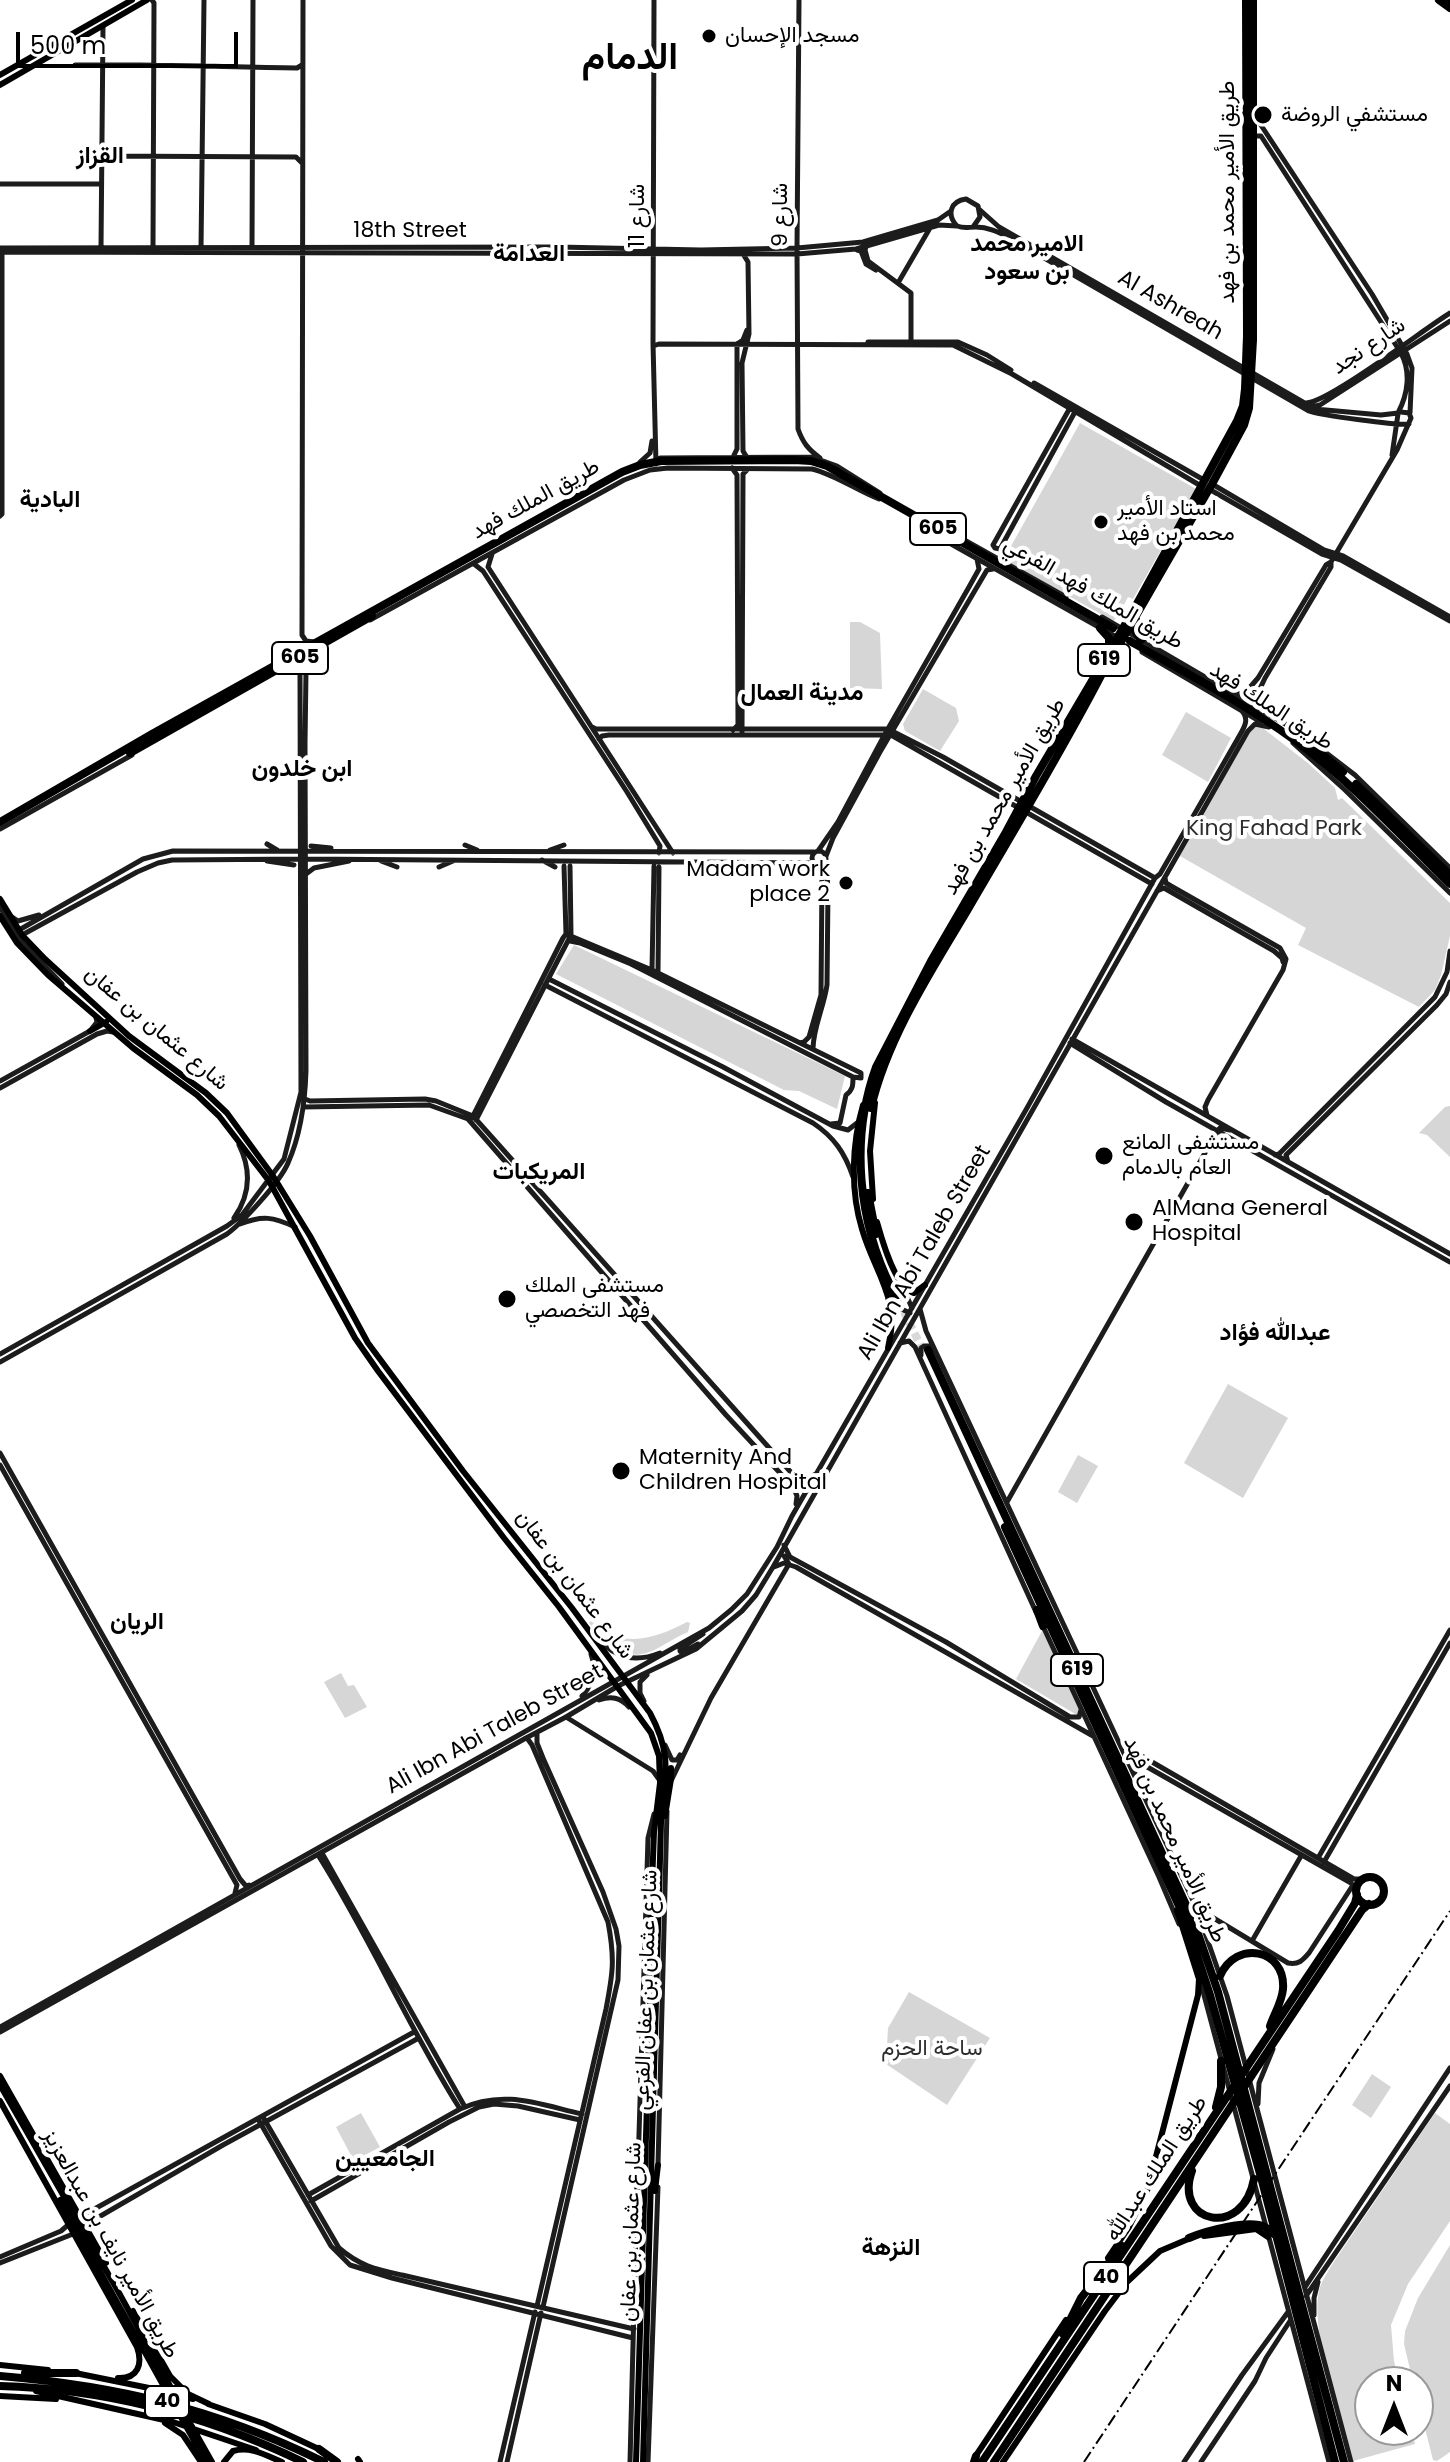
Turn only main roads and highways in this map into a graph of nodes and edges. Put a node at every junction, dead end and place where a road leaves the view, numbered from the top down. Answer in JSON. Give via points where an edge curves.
{"nodes":[{"id":1,"x":132,"y":0,"type":"edge"},
{"id":2,"x":150,"y":0,"type":"edge"},
{"id":3,"x":1246,"y":0,"type":"edge"},
{"id":4,"x":1253,"y":0,"type":"edge"},
{"id":5,"x":1439,"y":0,"type":"edge"},
{"id":6,"x":1450,"y":8,"type":"edge"},
{"id":7,"x":0,"y":75,"type":"edge"},
{"id":8,"x":0,"y":85,"type":"edge"},
{"id":9,"x":1249,"y":373,"type":"junction"},
{"id":10,"x":598,"y":488,"type":"junction"},
{"id":11,"x":1135,"y":612,"type":"junction"},
{"id":12,"x":1100,"y":628,"type":"road end"},
{"id":13,"x":1123,"y":635,"type":"junction"},
{"id":14,"x":1107,"y":660,"type":"junction"},
{"id":15,"x":1280,"y":724,"type":"junction"},
{"id":16,"x":1289,"y":740,"type":"road end"},
{"id":17,"x":144,"y":742,"type":"junction"},
{"id":18,"x":1340,"y":776,"type":"junction"},
{"id":19,"x":1355,"y":783,"type":"junction"},
{"id":20,"x":1023,"y":807,"type":"junction"},
{"id":21,"x":0,"y":825,"type":"edge"},
{"id":22,"x":1398,"y":828,"type":"junction"},
{"id":23,"x":1450,"y":875,"type":"edge"},
{"id":24,"x":1449,"y":890,"type":"edge"},
{"id":25,"x":0,"y":899,"type":"edge"},
{"id":26,"x":0,"y":916,"type":"edge"},
{"id":27,"x":104,"y":1022,"type":"junction"},
{"id":28,"x":117,"y":1025,"type":"junction"},
{"id":29,"x":89,"y":1035,"type":"road end"},
{"id":30,"x":875,"y":1081,"type":"junction"},
{"id":31,"x":201,"y":1099,"type":"junction"},
{"id":32,"x":230,"y":1118,"type":"junction"},
{"id":33,"x":272,"y":1181,"type":"junction"},
{"id":34,"x":897,"y":1277,"type":"junction"},
{"id":35,"x":925,"y":1285,"type":"road end"},
{"id":36,"x":891,"y":1289,"type":"junction"},
{"id":37,"x":892,"y":1347,"type":"road end"},
{"id":38,"x":925,"y":1354,"type":"tunnel mouth"},
{"id":39,"x":1018,"y":1549,"type":"junction"},
{"id":40,"x":1048,"y":1593,"type":"road end"},
{"id":41,"x":1043,"y":1626,"type":"road end"},
{"id":42,"x":620,"y":1682,"type":"junction"},
{"id":43,"x":665,"y":1745,"type":"junction"},
{"id":44,"x":1168,"y":1847,"type":"road end"},
{"id":45,"x":660,"y":1851,"type":"junction"},
{"id":46,"x":1173,"y":1874,"type":"junction"},
{"id":47,"x":1172,"y":1887,"type":"junction"},
{"id":48,"x":1355,"y":1890,"type":"junction"},
{"id":49,"x":1369,"y":1904,"type":"junction"},
{"id":50,"x":655,"y":1916,"type":"junction"},
{"id":51,"x":1220,"y":1976,"type":"road end"},
{"id":52,"x":1214,"y":1994,"type":"junction"},
{"id":53,"x":655,"y":1999,"type":"junction"},
{"id":54,"x":646,"y":2006,"type":"junction"},
{"id":55,"x":1266,"y":2038,"type":"junction"},
{"id":56,"x":1221,"y":2061,"type":"road end"},
{"id":57,"x":0,"y":2076,"type":"edge"},
{"id":58,"x":0,"y":2085,"type":"edge"},
{"id":59,"x":2,"y":2096,"type":"edge"},
{"id":60,"x":646,"y":2116,"type":"junction"},
{"id":61,"x":1212,"y":2117,"type":"junction"},
{"id":62,"x":1197,"y":2157,"type":"junction"},
{"id":63,"x":658,"y":2165,"type":"road end"},
{"id":64,"x":1254,"y":2179,"type":"road end"},
{"id":65,"x":59,"y":2180,"type":"junction"},
{"id":66,"x":637,"y":2192,"type":"road end"},
{"id":67,"x":1155,"y":2205,"type":"junction"},
{"id":68,"x":58,"y":2206,"type":"junction"},
{"id":69,"x":70,"y":2208,"type":"junction"},
{"id":70,"x":75,"y":2233,"type":"junction"},
{"id":71,"x":650,"y":2234,"type":"junction"},
{"id":72,"x":1272,"y":2237,"type":"junction"},
{"id":73,"x":1189,"y":2238,"type":"joint"},
{"id":74,"x":1081,"y":2298,"type":"junction"},
{"id":75,"x":643,"y":2323,"type":"junction"},
{"id":76,"x":1078,"y":2335,"type":"junction"},
{"id":77,"x":639,"y":2339,"type":"junction"},
{"id":78,"x":141,"y":2345,"type":"junction"},
{"id":79,"x":1049,"y":2364,"type":"junction"},
{"id":80,"x":0,"y":2365,"type":"edge"},
{"id":81,"x":165,"y":2369,"type":"junction"},
{"id":82,"x":76,"y":2373,"type":"junction"},
{"id":83,"x":0,"y":2375,"type":"edge"},
{"id":84,"x":102,"y":2377,"type":"junction"},
{"id":85,"x":3,"y":2386,"type":"edge"},
{"id":86,"x":0,"y":2396,"type":"edge"},
{"id":87,"x":1046,"y":2398,"type":"junction"},
{"id":88,"x":209,"y":2404,"type":"junction"},
{"id":89,"x":102,"y":2405,"type":"junction"},
{"id":90,"x":147,"y":2415,"type":"junction"},
{"id":91,"x":319,"y":2449,"type":"junction"},
{"id":92,"x":256,"y":2450,"type":"junction"},
{"id":93,"x":976,"y":2460,"type":"edge"},
{"id":94,"x":207,"y":2461,"type":"edge"},
{"id":95,"x":224,"y":2462,"type":"edge"},
{"id":96,"x":282,"y":2462,"type":"edge"},
{"id":97,"x":303,"y":2462,"type":"edge"},
{"id":98,"x":324,"y":2462,"type":"edge"},
{"id":99,"x":337,"y":2462,"type":"edge"},
{"id":100,"x":344,"y":2462,"type":"edge"},
{"id":101,"x":633,"y":2462,"type":"edge"},
{"id":102,"x":646,"y":2462,"type":"edge"},
{"id":103,"x":994,"y":2462,"type":"edge"},
{"id":104,"x":1003,"y":2462,"type":"edge"},
{"id":105,"x":1332,"y":2462,"type":"edge"},
{"id":106,"x":1344,"y":2462,"type":"edge"}],
"edges":[{"from":1,"to":7,"type":"main road"},
{"from":2,"to":8,"type":"main road"},
{"from":3,"to":9,"type":"highway","name":"طريق الأمير محمد بن فهد","number":"619"},
{"from":4,"to":9,"type":"highway","name":"طريق الأمير محمد بن فهد","number":"619"},
{"from":5,"to":6,"type":"highway"},
{"from":9,"to":11,"type":"highway","name":"طريق الأمير محمد بن فهد","number":"619","via":[[1243,406],[1207,485]]},
{"from":10,"to":13,"type":"highway","name":"طريق الملك فهد","number":"605","via":[[653,466],[822,468]]},
{"from":10,"to":17,"type":"highway","name":"طريق الملك فهد","number":"605"},
{"from":10,"to":17,"type":"highway","name":"طريق الملك فهد","number":"605"},
{"from":11,"to":13,"type":"highway","name":"طريق الأمير محمد بن فهد","number":"619"},
{"from":11,"to":13,"type":"highway","via":[[1134,629]]},
{"from":11,"to":13,"type":"highway","via":[[1115,624]]},
{"from":12,"to":14,"type":"highway","via":[[1110,640]]},
{"from":13,"to":14,"type":"highway","name":"طريق الأمير محمد بن فهد","number":"619"},
{"from":13,"to":14,"type":"highway","via":[[1122,650]]},
{"from":13,"to":15,"type":"highway","name":"طريق الملك فهد","number":"605"},
{"from":13,"to":18,"type":"highway","name":"طريق الملك فهد","number":"605","via":[[1280,730]]},
{"from":14,"to":20,"type":"highway","name":"طريق الأمير محمد بن فهد","number":"619"},
{"from":15,"to":19,"type":"highway","name":"طريق الملك فهد","number":"605"},
{"from":15,"to":19,"type":"highway","via":[[1308,739]]},
{"from":16,"to":18,"type":"highway"},
{"from":17,"to":21,"type":"highway","name":"طريق الملك فهد","number":"605"},
{"from":18,"to":22,"type":"highway","name":"طريق الملك فهد","number":"605"},
{"from":19,"to":22,"type":"highway","name":"طريق الملك فهد","number":"605"},
{"from":20,"to":30,"type":"highway","name":"طريق الأمير محمد بن فهد","number":"619"},
{"from":20,"to":30,"type":"highway","name":"طريق الأمير محمد بن فهد","number":"619","via":[[901,1015],[876,1067]]},
{"from":22,"to":23,"type":"highway","name":"طريق الملك فهد","number":"605"},
{"from":22,"to":24,"type":"highway","name":"طريق الملك فهد","number":"605"},
{"from":25,"to":28,"type":"main road","name":"شارع عثمان بن عفان","via":[[19,934]]},
{"from":26,"to":27,"type":"main road","name":"شارع عثمان بن عفان","via":[[29,958]]},
{"from":27,"to":28,"type":"main road"},
{"from":27,"to":29,"type":"main road"},
{"from":27,"to":31,"type":"main road","name":"شارع عثمان بن عفان"},
{"from":28,"to":32,"type":"main road","name":"شارع عثمان بن عفان","via":[[206,1093]]},
{"from":30,"to":34,"type":"main road","via":[[871,1187],[878,1227]]},
{"from":30,"to":36,"type":"highway","name":"طريق الأمير محمد بن فهد","number":"619","via":[[862,1129],[863,1193]]},
{"from":30,"to":36,"type":"main road","via":[[858,1122],[855,1186],[862,1229]]},
{"from":31,"to":32,"type":"main road"},
{"from":31,"to":33,"type":"main road","name":"شارع عثمان بن عفان"},
{"from":32,"to":33,"type":"main road","name":"شارع عثمان بن عفان"},
{"from":33,"to":42,"type":"main road","name":"شارع عثمان بن عفان","via":[[310,1236],[368,1343],[572,1608]]},
{"from":33,"to":42,"type":"main road","name":"شارع عثمان بن عفان","via":[[355,1338],[504,1538]]},
{"from":34,"to":35,"type":"main road","via":[[909,1292]]},
{"from":34,"to":36,"type":"main road","via":[[900,1296]]},
{"from":36,"to":37,"type":"main road"},
{"from":38,"to":39,"type":"highway","name":"طريق الأمير محمد بن فهد","number":"619"},
{"from":39,"to":40,"type":"highway"},
{"from":39,"to":41,"type":"highway"},
{"from":39,"to":46,"type":"highway","name":"طريق الأمير محمد بن فهد","number":"619"},
{"from":39,"to":47,"type":"highway","name":"طريق الأمير محمد بن فهد","number":"619"},
{"from":42,"to":43,"type":"main road","name":"شارع عثمان بن عفان","via":[[650,1713]]},
{"from":42,"to":50,"type":"main road","name":"شارع عثمان بن عفان","via":[[659,1756]]},
{"from":43,"to":45,"type":"main road","name":"شارع عثمان بن عفان"},
{"from":43,"to":45,"type":"main road","via":[[671,1779]]},
{"from":44,"to":46,"type":"highway"},
{"from":45,"to":50,"type":"main road","name":"شارع عثمان بن عفان"},
{"from":46,"to":52,"type":"highway","name":"طريق الأمير محمد بن فهد","number":"619","via":[[1194,1922]]},
{"from":47,"to":52,"type":"highway","name":"طريق الأمير محمد بن فهد","number":"619"},
{"from":47,"to":74,"type":"main road","via":[[1199,1979],[1198,1995],[1147,2191]]},
{"from":48,"to":49,"type":"highway"},
{"from":48,"to":49,"type":"highway","via":[[1363,1879],[1376,1879],[1384,1889],[1379,1901]]},
{"from":48,"to":55,"type":"highway","name":"طريق الملك عبدالله","number":"40","via":[[1355,1903]]},
{"from":49,"to":62,"type":"highway","name":"طريق الملك عبدالله","number":"40"},
{"from":50,"to":50,"type":"main road","via":[[651,1956],[654,1960],[657,1958]]},
{"from":50,"to":53,"type":"main road","name":"شارع عثمان بن عفان"},
{"from":50,"to":54,"type":"main road","name":"شارع عثمان بن عفان"},
{"from":51,"to":55,"type":"highway","via":[[1241,1954],[1258,1953],[1275,1963],[1283,1989]]},
{"from":52,"to":72,"type":"highway","name":"طريق الأمير محمد بن فهد","number":"619"},
{"from":52,"to":106,"type":"highway","name":"طريق الأمير محمد بن فهد","number":"619"},
{"from":53,"to":54,"type":"main road","via":[[653,1963]]},
{"from":53,"to":71,"type":"main road","name":"شارع عثمان بن عفان"},
{"from":54,"to":60,"type":"main road","name":"شارع عثمان بن عفان"},
{"from":55,"to":61,"type":"highway","name":"طريق الملك عبدالله","number":"40"},
{"from":56,"to":61,"type":"highway","via":[[1220,2095]]},
{"from":57,"to":65,"type":"main road"},
{"from":58,"to":59,"type":"main road","name":"طريق الأمير نايف بن عبدالعزيز"},
{"from":59,"to":68,"type":"main road"},
{"from":59,"to":69,"type":"main road","name":"طريق الأمير نايف بن عبدالعزيز"},
{"from":59,"to":70,"type":"main road","name":"طريق الأمير نايف بن عبدالعزيز"},
{"from":60,"to":66,"type":"main road"},
{"from":60,"to":75,"type":"main road","name":"شارع عثمان بن عفان"},
{"from":61,"to":67,"type":"highway","name":"طريق الملك عبدالله","number":"40"},
{"from":62,"to":64,"type":"highway","via":[[1188,2195],[1203,2215],[1233,2214],[1247,2201]]},
{"from":62,"to":76,"type":"highway","name":"طريق الملك عبدالله","number":"40"},
{"from":63,"to":71,"type":"main road"},
{"from":65,"to":69,"type":"main road"},
{"from":65,"to":81,"type":"main road"},
{"from":67,"to":74,"type":"highway"},
{"from":67,"to":79,"type":"highway","name":"طريق الملك عبدالله","number":"40"},
{"from":68,"to":70,"type":"main road"},
{"from":68,"to":70,"type":"main road"},
{"from":69,"to":78,"type":"main road","name":"طريق الأمير نايف بن عبدالعزيز"},
{"from":70,"to":78,"type":"main road","name":"طريق الأمير نايف بن عبدالعزيز"},
{"from":71,"to":75,"type":"main road","name":"شارع عثمان بن عفان"},
{"from":72,"to":73,"type":"highway","via":[[1266,2227],[1253,2225],[1208,2230]]},
{"from":72,"to":105,"type":"highway","name":"طريق الأمير محمد بن فهد","number":"619"},
{"from":73,"to":87,"type":"main road","via":[[1145,2263]]},
{"from":74,"to":79,"type":"highway"},
{"from":74,"to":93,"type":"main road"},
{"from":75,"to":77,"type":"main road","name":"شارع عثمان بن عفان"},
{"from":76,"to":87,"type":"highway"},
{"from":76,"to":103,"type":"highway","name":"طريق الملك عبدالله","number":"40"},
{"from":77,"to":101,"type":"main road","name":"شارع عثمان بن عفان"},
{"from":77,"to":102,"type":"main road","name":"شارع عثمان بن عفان"},
{"from":78,"to":81,"type":"main road","via":[[155,2378],[164,2378]]},
{"from":78,"to":84,"type":"main road","via":[[135,2373]]},
{"from":78,"to":94,"type":"main road","name":"طريق الأمير نايف بن عبدالعزيز"},
{"from":79,"to":93,"type":"highway","name":"طريق الملك عبدالله","number":"40"},
{"from":80,"to":82,"type":"main road"},
{"from":81,"to":88,"type":"main road","via":[[181,2389]]},
{"from":82,"to":83,"type":"highway"},
{"from":82,"to":84,"type":"main road"},
{"from":83,"to":98,"type":"highway","number":"40","via":[[166,2402],[253,2430]]},
{"from":84,"to":88,"type":"main road"},
{"from":85,"to":89,"type":"main road"},
{"from":85,"to":97,"type":"highway","number":"40","via":[[59,2390],[163,2410]]},
{"from":86,"to":89,"type":"main road"},
{"from":87,"to":104,"type":"main road"},
{"from":88,"to":91,"type":"main road"},
{"from":89,"to":90,"type":"main road"},
{"from":90,"to":92,"type":"main road"},
{"from":90,"to":94,"type":"main road","via":[[180,2431]]},
{"from":91,"to":99,"type":"highway"},
{"from":91,"to":100,"type":"main road"},
{"from":92,"to":95,"type":"main road","via":[[238,2449]]},
{"from":92,"to":96,"type":"main road"}]}
